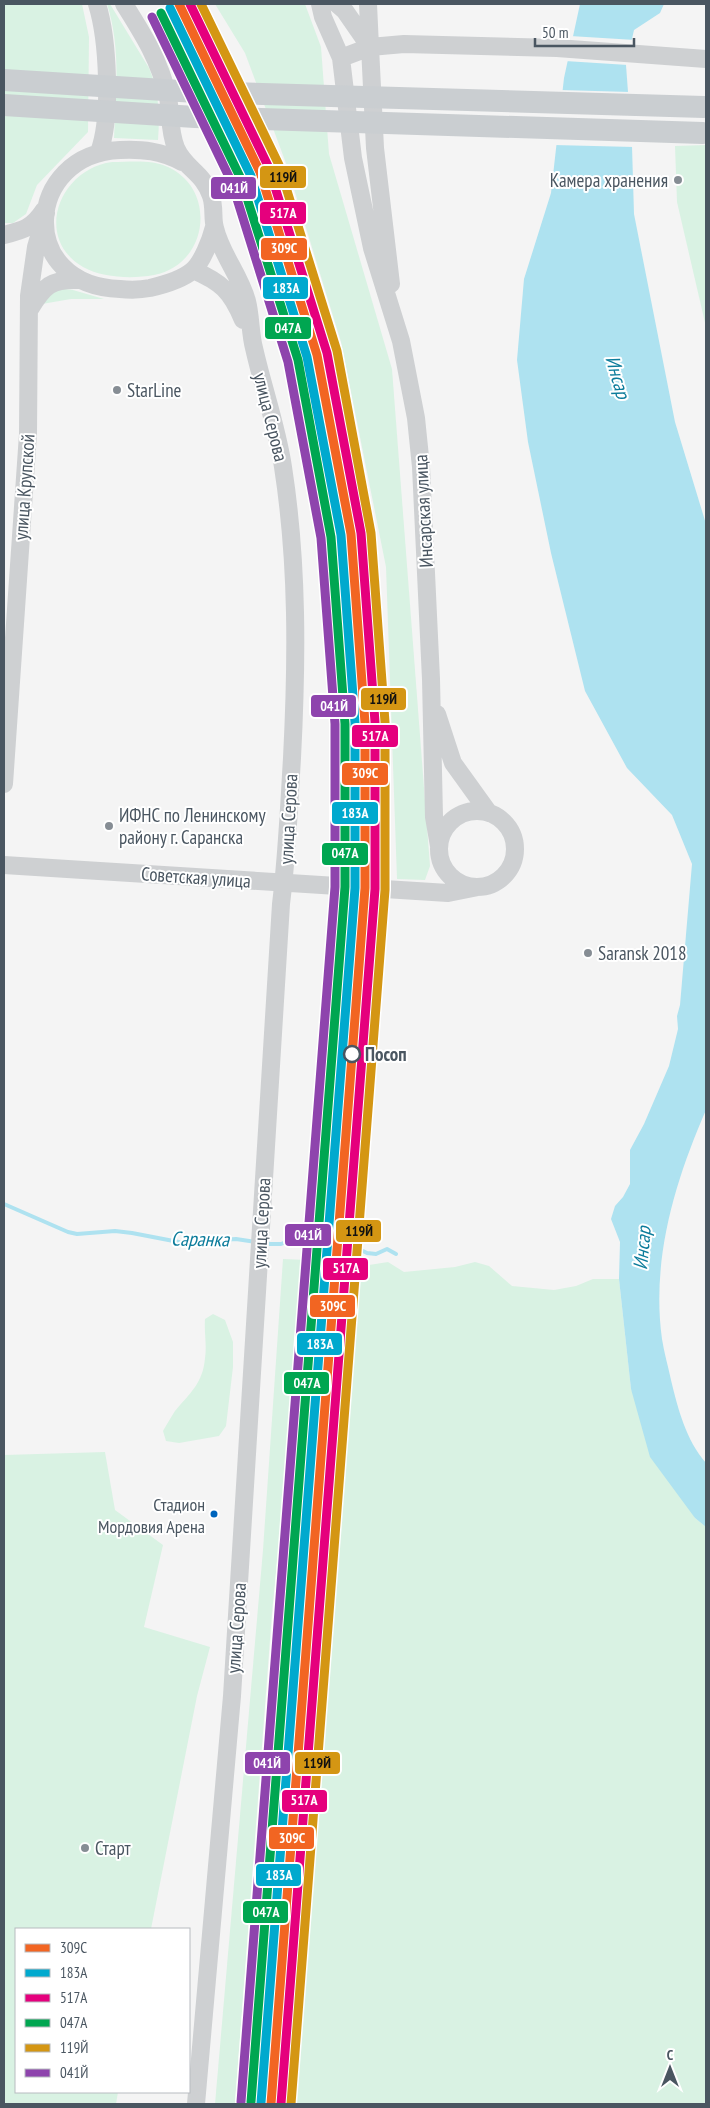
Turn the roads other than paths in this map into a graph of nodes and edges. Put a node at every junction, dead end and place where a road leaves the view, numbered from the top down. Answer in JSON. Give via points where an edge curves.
{"nodes":[{"id":1,"x":97,"y":4,"type":"edge"},
{"id":2,"x":124,"y":4,"type":"edge"},
{"id":3,"x":320,"y":4,"type":"edge"},
{"id":4,"x":337,"y":4,"type":"edge"},
{"id":5,"x":368,"y":4,"type":"edge"},
{"id":6,"x":370,"y":47,"type":"junction"},
{"id":7,"x":341,"y":58,"type":"junction"},
{"id":8,"x":706,"y":59,"type":"edge"},
{"id":9,"x":4,"y":80,"type":"edge"},
{"id":10,"x":4,"y":105,"type":"edge"},
{"id":11,"x":704,"y":107,"type":"dead end"},
{"id":12,"x":703,"y":133,"type":"dead end"},
{"id":13,"x":99,"y":152,"type":"junction"},
{"id":14,"x":182,"y":162,"type":"junction"},
{"id":15,"x":47,"y":209,"type":"junction"},
{"id":16,"x":214,"y":227,"type":"junction"},
{"id":17,"x":4,"y":235,"type":"edge"},
{"id":18,"x":193,"y":270,"type":"junction"},
{"id":19,"x":78,"y":280,"type":"junction"},
{"id":20,"x":30,"y":309,"type":"junction"},
{"id":21,"x":396,"y":324,"type":"junction"},
{"id":22,"x":253,"y":346,"type":"junction"},
{"id":23,"x":432,"y":699,"type":"junction"},
{"id":24,"x":4,"y":784,"type":"edge"},
{"id":25,"x":489,"y":813,"type":"junction"},
{"id":26,"x":439,"y":851,"type":"junction"},
{"id":27,"x":4,"y":865,"type":"edge"},
{"id":28,"x":284,"y":884,"type":"junction"},
{"id":29,"x":478,"y":887,"type":"junction"},
{"id":30,"x":417,"y":891,"type":"junction"},
{"id":31,"x":196,"y":2104,"type":"edge"}],
"edges":[{"from":1,"to":13,"type":"street","via":[[105,39],[106,125]]},
{"from":2,"to":14,"type":"street","name":"улица Серова","via":[[161,70],[171,136]]},
{"from":3,"to":7,"type":"street","name":"Инсарская улица"},
{"from":4,"to":6,"type":"street"},
{"from":5,"to":6,"type":"street","name":"Инсарская улица"},
{"from":6,"to":7,"type":"street"},
{"from":6,"to":8,"type":"street","via":[[404,44],[557,48]]},
{"from":6,"to":21,"type":"street","name":"Инсарская улица","via":[[375,148]]},
{"from":7,"to":21,"type":"street","name":"Инсарская улица","via":[[353,158],[372,248]]},
{"from":9,"to":11,"type":"main road","bridge":true,"via":[[196,92]]},
{"from":10,"to":12,"type":"main road","bridge":true,"via":[[195,117]]},
{"from":13,"to":14,"type":"street","via":[[146,150],[168,154]]},
{"from":13,"to":15,"type":"street","via":[[76,163],[63,174],[54,186]]},
{"from":14,"to":16,"type":"street","name":"улица Серова","via":[[204,182],[215,211]]},
{"from":15,"to":17,"type":"street","via":[[22,231]]},
{"from":15,"to":19,"type":"street","via":[[48,242],[54,257]]},
{"from":15,"to":20,"type":"street","name":"улица Крупской","via":[[31,272]]},
{"from":16,"to":18,"type":"street","via":[[210,242]]},
{"from":16,"to":22,"type":"street","name":"улица Серова","via":[[247,302]]},
{"from":18,"to":19,"type":"street","via":[[163,285],[144,289],[110,289]]},
{"from":18,"to":22,"type":"street","name":"улица Серова","via":[[214,280],[229,293]]},
{"from":19,"to":20,"type":"street","via":[[47,286]]},
{"from":20,"to":24,"type":"street","name":"улица Крупской","via":[[28,434]]},
{"from":21,"to":23,"type":"street","name":"Инсарская улица","via":[[416,418],[421,467]]},
{"from":22,"to":28,"type":"street","name":"улица Серова","via":[[283,465],[296,600],[295,699]]},
{"from":23,"to":25,"type":"street","name":"Инсарская улица","via":[[453,763]]},
{"from":23,"to":26,"type":"street","name":"Инсарская улица","via":[[432,778]]},
{"from":25,"to":26,"type":"street","via":[[466,812],[456,817],[441,835]]},
{"from":25,"to":29,"type":"street","via":[[502,820],[509,829],[515,851],[510,867],[500,880]]},
{"from":26,"to":29,"type":"street","via":[[448,874],[457,882]]},
{"from":26,"to":30,"type":"street","via":[[435,876]]},
{"from":27,"to":28,"type":"street","name":"Советская улица"},
{"from":28,"to":30,"type":"street","name":"Советская улица"},
{"from":28,"to":31,"type":"street","name":"улица Серова","via":[[232,1696]]},
{"from":29,"to":30,"type":"street","name":"Советская улица","via":[[448,893]]}]}
